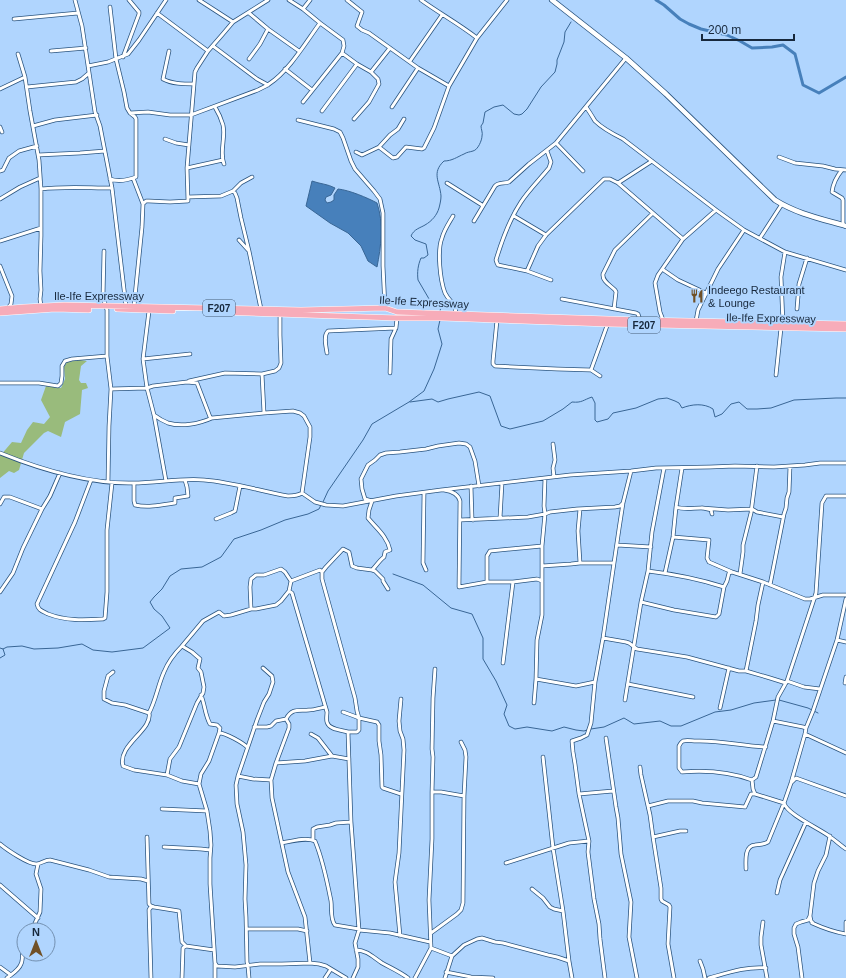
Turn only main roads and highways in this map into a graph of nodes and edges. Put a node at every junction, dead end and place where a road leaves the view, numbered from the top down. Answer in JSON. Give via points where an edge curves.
{"nodes":[{"id":1,"x":552,"y":0,"type":"edge"},
{"id":2,"x":845,"y":226,"type":"edge"},
{"id":3,"x":107,"y":308,"type":"junction"},
{"id":4,"x":0,"y":309,"type":"edge"},
{"id":5,"x":19,"y":310,"type":"junction"},
{"id":6,"x":301,"y":312,"type":"junction"},
{"id":7,"x":0,"y":313,"type":"edge"},
{"id":8,"x":284,"y":313,"type":"junction"},
{"id":9,"x":397,"y":315,"type":"junction"},
{"id":10,"x":440,"y":316,"type":"junction"},
{"id":11,"x":608,"y":321,"type":"junction"},
{"id":12,"x":725,"y":324,"type":"junction"},
{"id":13,"x":846,"y":324,"type":"edge"},
{"id":14,"x":782,"y":326,"type":"junction"},
{"id":15,"x":846,"y":329,"type":"edge"}],
"edges":[{"from":1,"to":2,"type":"main road","via":[[626,58],[775,200],[800,213]]},
{"from":3,"to":5,"type":"main road","name":"Ile-Ife Expressway","number":"F207"},
{"from":3,"to":5,"type":"main road","name":"Ile-Ife Expressway","number":"F207","via":[[64,305]]},
{"from":3,"to":8,"type":"main road","name":"Ile-Ife Expressway","number":"F207"},
{"from":3,"to":8,"type":"main road","name":"Ile-Ife Expressway","number":"F207","via":[[134,306],[261,309]]},
{"from":4,"to":5,"type":"main road","name":"Ile-Ife Expressway","number":"F207"},
{"from":5,"to":7,"type":"main road","name":"Ile-Ife Expressway","number":"F207"},
{"from":6,"to":8,"type":"main road","name":"Ile-Ife Expressway","number":"F207"},
{"from":6,"to":9,"type":"main road","name":"Ile-Ife Expressway","number":"F207"},
{"from":6,"to":9,"type":"main road","name":"Ile-Ife Expressway","number":"F207","via":[[385,308]]},
{"from":9,"to":10,"type":"main road","name":"Ile-Ife Expressway","number":"F207"},
{"from":10,"to":11,"type":"main road","name":"Ile-Ife Expressway","number":"F207","via":[[497,320]]},
{"from":10,"to":11,"type":"main road","name":"Ile-Ife Expressway","number":"F207","via":[[456,314]]},
{"from":11,"to":12,"type":"main road","name":"Ile-Ife Expressway","number":"F207"},
{"from":11,"to":12,"type":"main road","name":"Ile-Ife Expressway","number":"F207","via":[[663,320]]},
{"from":12,"to":14,"type":"main road","name":"Ile-Ife Expressway","number":"F207"},
{"from":13,"to":14,"type":"main road","name":"Ile-Ife Expressway","number":"F207"},
{"from":14,"to":15,"type":"main road","name":"Ile-Ife Expressway","number":"F207"}]}
